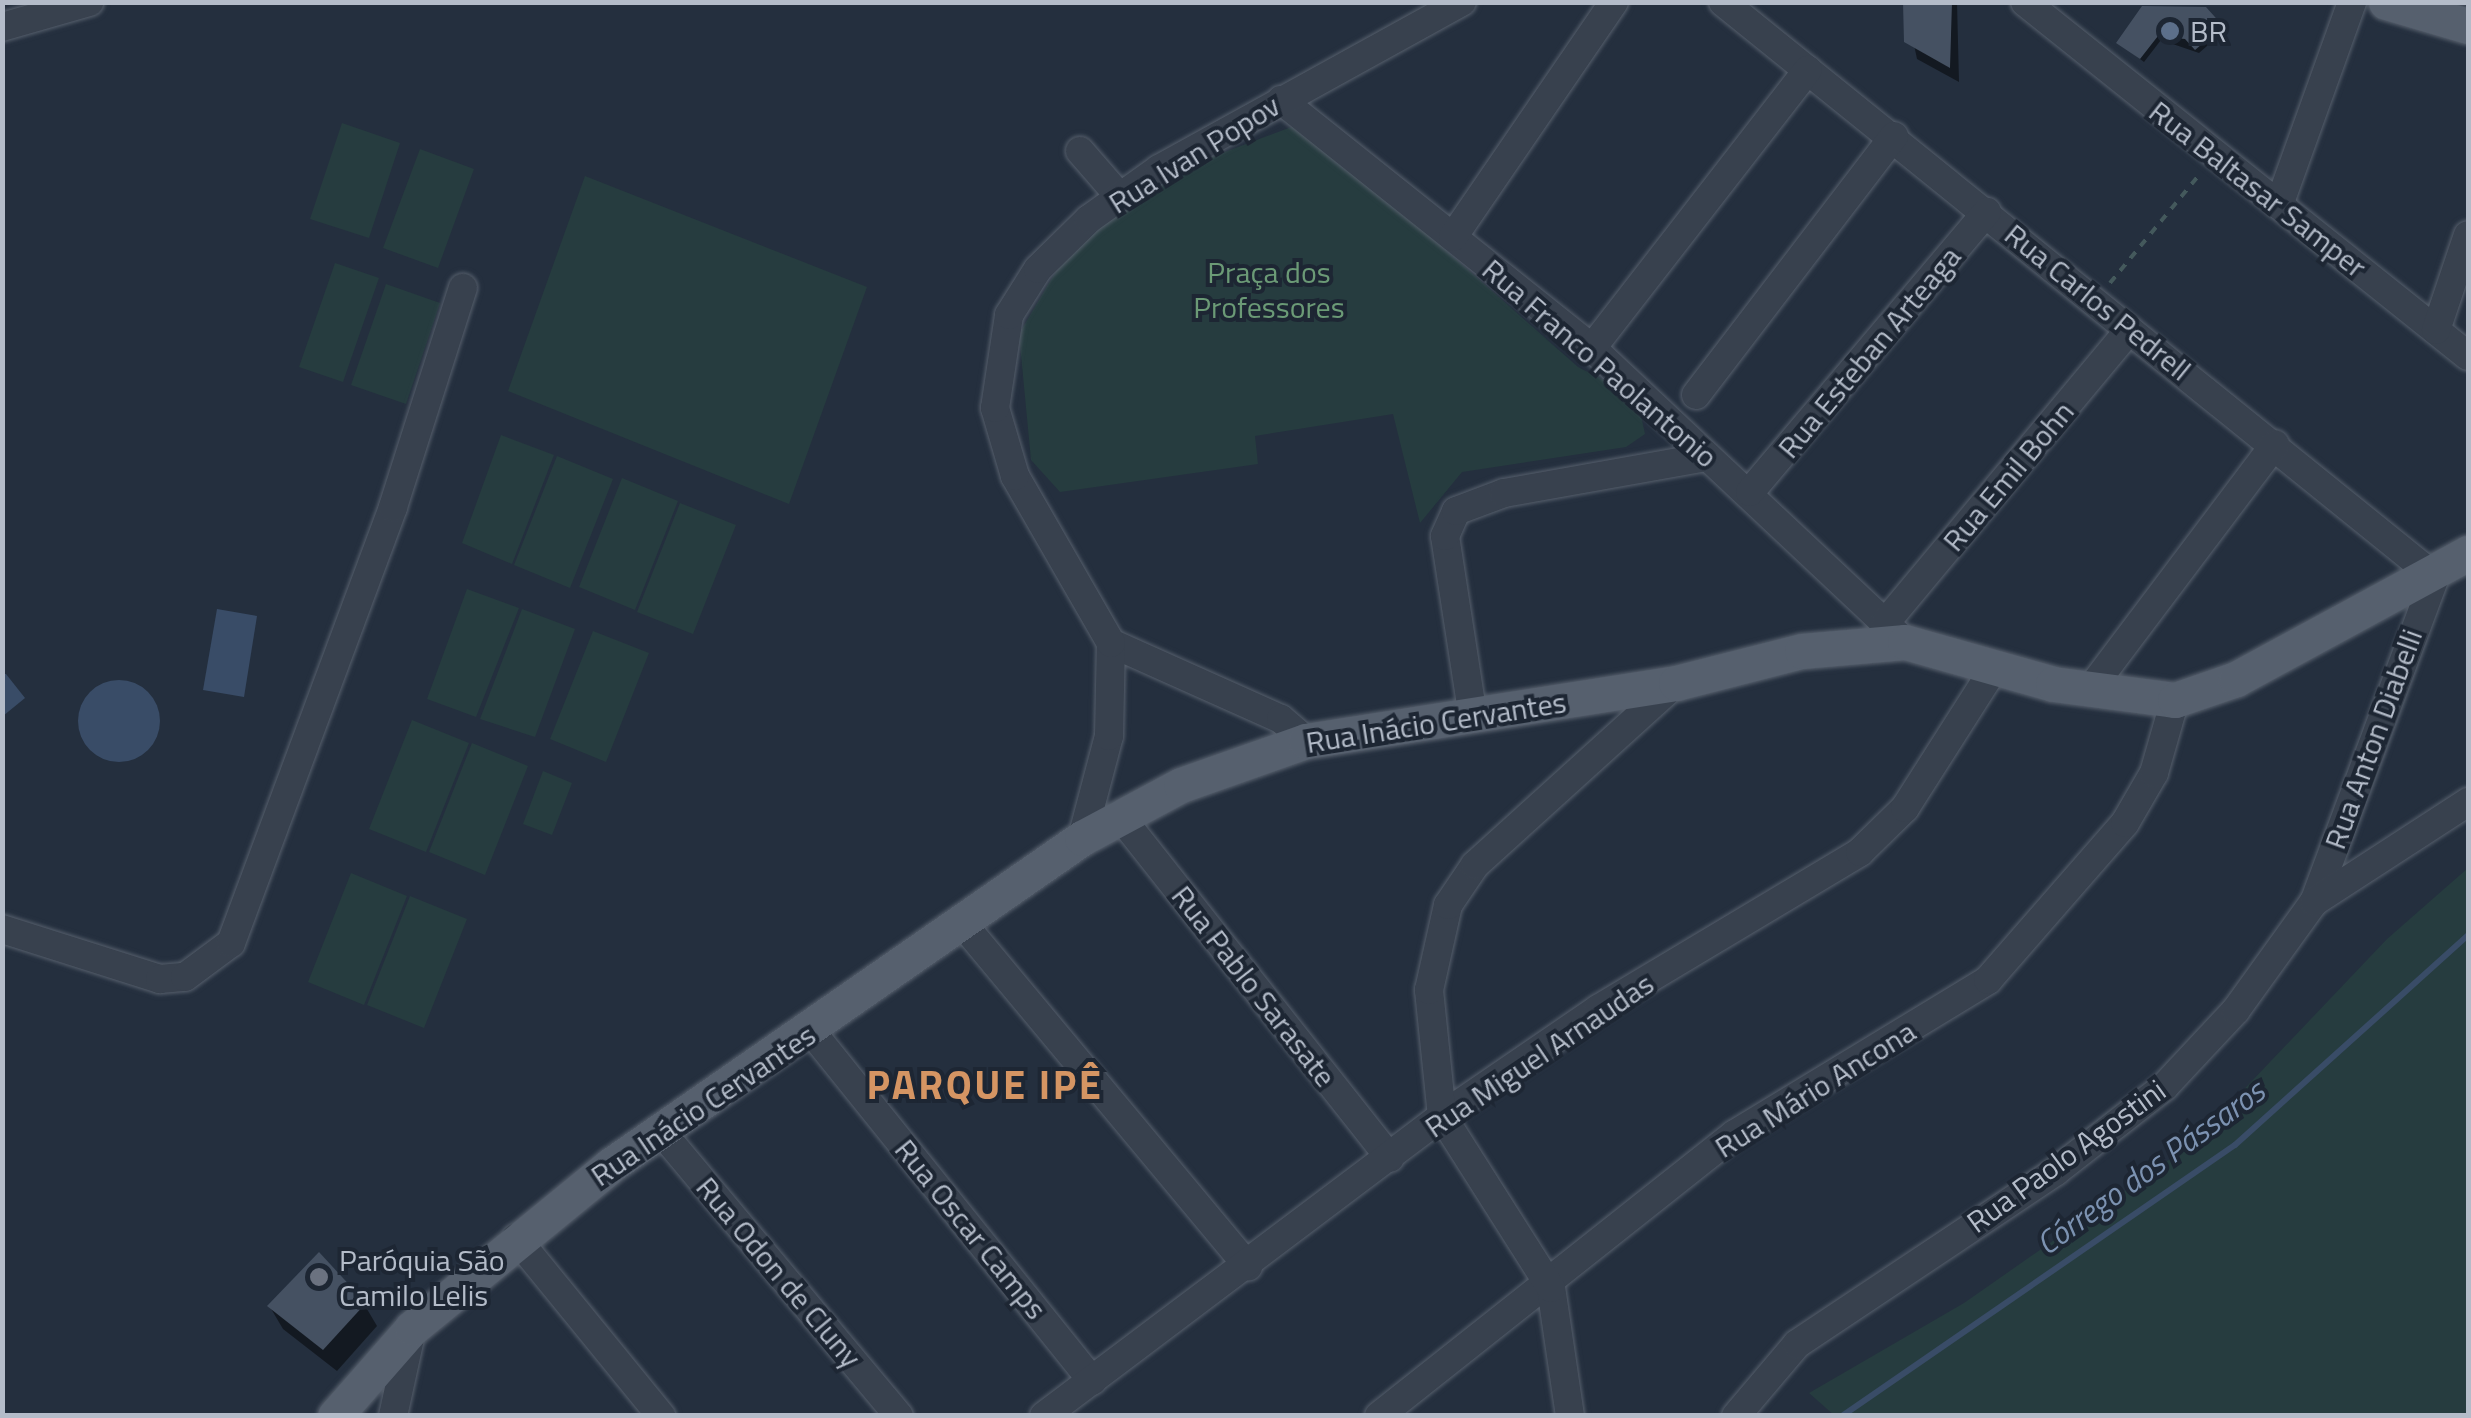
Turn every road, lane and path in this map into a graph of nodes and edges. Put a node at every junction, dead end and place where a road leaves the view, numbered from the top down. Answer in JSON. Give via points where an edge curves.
{"nodes":[{"id":1,"x":89,"y":2,"type":"edge"},
{"id":2,"x":1462,"y":2,"type":"edge"},
{"id":3,"x":1614,"y":2,"type":"edge"},
{"id":4,"x":1723,"y":2,"type":"edge"},
{"id":5,"x":2025,"y":2,"type":"edge"},
{"id":6,"x":2352,"y":2,"type":"edge"},
{"id":7,"x":2386,"y":2,"type":"edge"},
{"id":8,"x":2048,"y":12,"type":"edge"},
{"id":9,"x":1753,"y":16,"type":"edge"},
{"id":10,"x":2468,"y":26,"type":"edge"},
{"id":11,"x":2,"y":29,"type":"edge"},
{"id":12,"x":1808,"y":70,"type":"junction"},
{"id":13,"x":1281,"y":100,"type":"junction"},
{"id":14,"x":1894,"y":136,"type":"junction"},
{"id":15,"x":1080,"y":151,"type":"dead end"},
{"id":16,"x":2215,"y":156,"type":"junction"},
{"id":17,"x":1120,"y":197,"type":"junction"},
{"id":18,"x":2279,"y":204,"type":"junction"},
{"id":19,"x":1987,"y":212,"type":"junction"},
{"id":20,"x":2468,"y":234,"type":"edge"},
{"id":21,"x":1454,"y":237,"type":"junction"},
{"id":22,"x":463,"y":288,"type":"dead end"},
{"id":23,"x":2095,"y":300,"type":"junction"},
{"id":24,"x":2129,"y":330,"type":"junction"},
{"id":25,"x":2436,"y":330,"type":"junction"},
{"id":26,"x":1592,"y":348,"type":"junction"},
{"id":27,"x":2468,"y":356,"type":"edge"},
{"id":28,"x":1696,"y":395,"type":"dead end"},
{"id":29,"x":2275,"y":444,"type":"junction"},
{"id":30,"x":1707,"y":457,"type":"junction"},
{"id":31,"x":1750,"y":492,"type":"junction"},
{"id":32,"x":2468,"y":553,"type":"edge"},
{"id":33,"x":2435,"y":577,"type":"junction"},
{"id":34,"x":1895,"y":632,"type":"junction"},
{"id":35,"x":1112,"y":643,"type":"junction"},
{"id":36,"x":1996,"y":665,"type":"junction"},
{"id":37,"x":1676,"y":683,"type":"junction"},
{"id":38,"x":2089,"y":691,"type":"junction"},
{"id":39,"x":2175,"y":700,"type":"junction"},
{"id":40,"x":1474,"y":717,"type":"junction"},
{"id":41,"x":1306,"y":740,"type":"junction"},
{"id":42,"x":2468,"y":802,"type":"edge"},
{"id":43,"x":1119,"y":815,"type":"junction"},
{"id":44,"x":1082,"y":838,"type":"junction"},
{"id":45,"x":2314,"y":902,"type":"junction"},
{"id":46,"x":962,"y":923,"type":"junction"},
{"id":47,"x":2,"y":929,"type":"edge"},
{"id":48,"x":811,"y":1031,"type":"junction"},
{"id":49,"x":1442,"y":1116,"type":"junction"},
{"id":50,"x":659,"y":1129,"type":"junction"},
{"id":51,"x":1390,"y":1158,"type":"junction"},
{"id":52,"x":516,"y":1238,"type":"junction"},
{"id":53,"x":1248,"y":1266,"type":"junction"},
{"id":54,"x":1552,"y":1288,"type":"junction"},
{"id":55,"x":412,"y":1328,"type":"junction"},
{"id":56,"x":1092,"y":1381,"type":"junction"},
{"id":57,"x":335,"y":1416,"type":"edge"},
{"id":58,"x":393,"y":1416,"type":"edge"},
{"id":59,"x":661,"y":1416,"type":"edge"},
{"id":60,"x":898,"y":1416,"type":"edge"},
{"id":61,"x":1044,"y":1416,"type":"edge"},
{"id":62,"x":1379,"y":1416,"type":"edge"},
{"id":63,"x":1570,"y":1416,"type":"edge"},
{"id":64,"x":1736,"y":1416,"type":"edge"}],
"edges":[{"from":1,"to":11,"type":"street"},
{"from":2,"to":13,"type":"street","name":"Rua Ivan Popov"},
{"from":3,"to":21,"type":"street"},
{"from":4,"to":9,"type":"street","name":"Rua Carlos Pedrell"},
{"from":5,"to":8,"type":"street","name":"Rua Baltasar Samper"},
{"from":6,"to":18,"type":"street"},
{"from":7,"to":10,"type":"main road"},
{"from":8,"to":16,"type":"street","name":"Rua Baltasar Samper"},
{"from":9,"to":12,"type":"street","name":"Rua Carlos Pedrell"},
{"from":12,"to":14,"type":"street","name":"Rua Carlos Pedrell"},
{"from":12,"to":26,"type":"street"},
{"from":13,"to":17,"type":"street","name":"Rua Ivan Popov"},
{"from":13,"to":21,"type":"street","name":"Rua Franco Paolantonio"},
{"from":14,"to":19,"type":"street","name":"Rua Carlos Pedrell"},
{"from":14,"to":28,"type":"street"},
{"from":15,"to":17,"type":"street"},
{"from":16,"to":18,"type":"street","name":"Rua Baltasar Samper"},
{"from":16,"to":23,"type":"path"},
{"from":17,"to":35,"type":"street","name":"Rua Ivan Popov","via":[[1038,269],[1009,315],[995,408],[1034,517]]},
{"from":18,"to":25,"type":"street","name":"Rua Baltasar Samper"},
{"from":19,"to":23,"type":"street","name":"Rua Carlos Pedrell"},
{"from":19,"to":31,"type":"street","name":"Rua Esteban Arteaga"},
{"from":20,"to":25,"type":"street"},
{"from":21,"to":26,"type":"street","name":"Rua Franco Paolantonio"},
{"from":22,"to":47,"type":"street","via":[[393,508],[230,943],[185,977],[160,979]]},
{"from":23,"to":24,"type":"street","name":"Rua Carlos Pedrell"},
{"from":24,"to":29,"type":"street","name":"Rua Carlos Pedrell"},
{"from":24,"to":34,"type":"street","name":"Rua Emil Bohn"},
{"from":25,"to":27,"type":"street","name":"Rua Baltasar Samper"},
{"from":26,"to":30,"type":"street","name":"Rua Franco Paolantonio"},
{"from":29,"to":33,"type":"street","name":"Rua Carlos Pedrell"},
{"from":29,"to":38,"type":"street"},
{"from":30,"to":31,"type":"street","name":"Rua Franco Paolantonio"},
{"from":30,"to":40,"type":"street","via":[[1504,493],[1456,511],[1445,536]]},
{"from":31,"to":34,"type":"street","name":"Rua Franco Paolantonio"},
{"from":32,"to":33,"type":"main road","name":"Rua Inácio Cervantes"},
{"from":33,"to":39,"type":"main road","name":"Rua Inácio Cervantes","via":[[2236,680]]},
{"from":33,"to":45,"type":"street","name":"Rua Anton Diabelli"},
{"from":34,"to":36,"type":"main road","name":"Rua Inácio Cervantes"},
{"from":34,"to":37,"type":"main road","name":"Rua Inácio Cervantes"},
{"from":35,"to":41,"type":"street","via":[[1280,719]]},
{"from":35,"to":44,"type":"street","via":[[1109,736]]},
{"from":36,"to":38,"type":"main road","name":"Rua Inácio Cervantes"},
{"from":36,"to":49,"type":"street","name":"Rua Miguel Arnaudas","via":[[1905,808],[1860,852],[1598,1008]]},
{"from":37,"to":40,"type":"main road","name":"Rua Inácio Cervantes"},
{"from":37,"to":49,"type":"street","via":[[1505,830],[1448,905],[1429,990]]},
{"from":38,"to":39,"type":"main road","name":"Rua Inácio Cervantes"},
{"from":39,"to":54,"type":"street","name":"Rua Mário Ancona","via":[[2143,795],[2011,960],[1963,998],[1735,1134]]},
{"from":40,"to":41,"type":"main road","name":"Rua Inácio Cervantes"},
{"from":41,"to":43,"type":"main road","name":"Rua Inácio Cervantes"},
{"from":42,"to":45,"type":"street","name":"Rua Paolo Agostini"},
{"from":43,"to":44,"type":"main road","name":"Rua Inácio Cervantes"},
{"from":43,"to":51,"type":"street","name":"Rua Pablo Sarasate"},
{"from":44,"to":46,"type":"main road","name":"Rua Inácio Cervantes"},
{"from":45,"to":64,"type":"street","name":"Rua Paolo Agostini","via":[[2236,1010],[2164,1087],[2056,1172],[1796,1344]]},
{"from":46,"to":48,"type":"main road","name":"Rua Inácio Cervantes"},
{"from":46,"to":53,"type":"street"},
{"from":48,"to":50,"type":"main road","name":"Rua Inácio Cervantes"},
{"from":48,"to":56,"type":"street","name":"Rua Oscar Camps"},
{"from":49,"to":51,"type":"street","name":"Rua Miguel Arnaudas"},
{"from":49,"to":54,"type":"street"},
{"from":50,"to":52,"type":"main road","name":"Rua Inácio Cervantes"},
{"from":50,"to":60,"type":"street","name":"Rua Odon de Cluny"},
{"from":51,"to":53,"type":"street","name":"Rua Miguel Arnaudas"},
{"from":52,"to":55,"type":"main road","name":"Rua Inácio Cervantes"},
{"from":52,"to":59,"type":"street"},
{"from":53,"to":56,"type":"street","name":"Rua Miguel Arnaudas"},
{"from":54,"to":62,"type":"street","name":"Rua Mário Ancona"},
{"from":54,"to":63,"type":"street"},
{"from":55,"to":57,"type":"main road","name":"Rua Inácio Cervantes"},
{"from":55,"to":58,"type":"street"},
{"from":56,"to":61,"type":"street","name":"Rua Miguel Arnaudas"}]}
